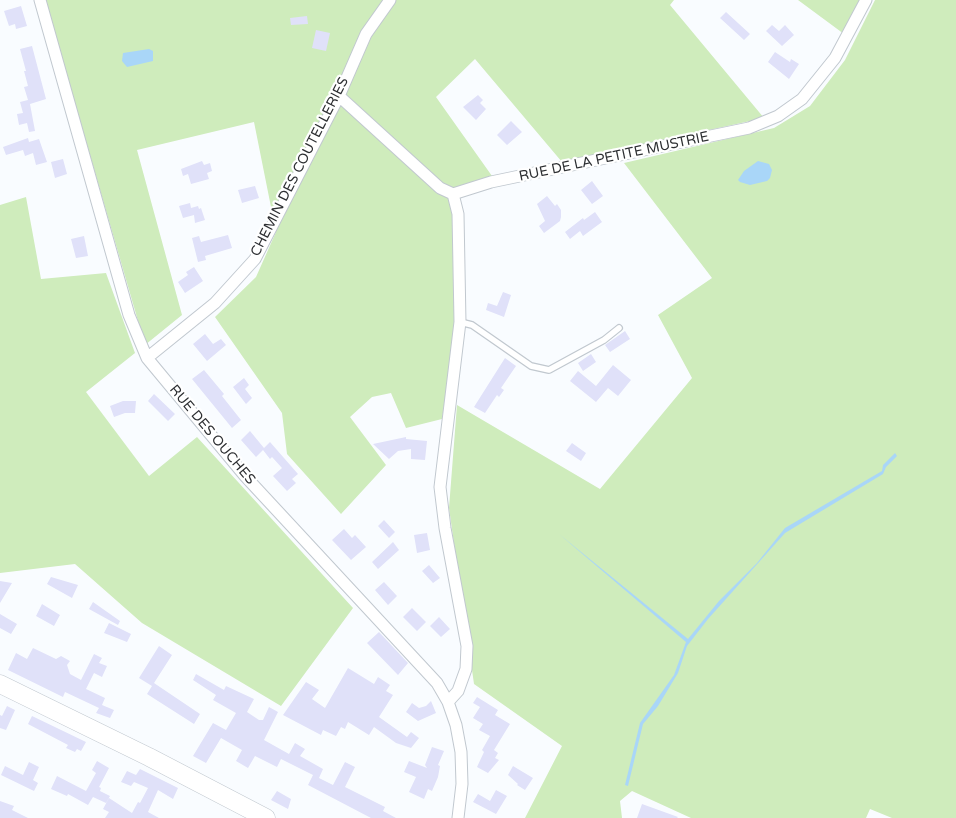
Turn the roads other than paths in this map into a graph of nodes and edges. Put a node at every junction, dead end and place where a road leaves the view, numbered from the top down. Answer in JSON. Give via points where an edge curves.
{"nodes":[{"id":1,"x":40,"y":0,"type":"edge"},
{"id":2,"x":390,"y":0,"type":"edge"},
{"id":3,"x":866,"y":0,"type":"edge"},
{"id":4,"x":339,"y":96,"type":"junction"},
{"id":5,"x":453,"y":194,"type":"junction"},
{"id":6,"x":460,"y":322,"type":"junction"},
{"id":7,"x":619,"y":328,"type":"dead end"},
{"id":8,"x":147,"y":358,"type":"junction"},
{"id":9,"x":1,"y":687,"type":"edge"},
{"id":10,"x":448,"y":702,"type":"junction"},
{"id":11,"x":266,"y":818,"type":"edge"},
{"id":12,"x":458,"y":818,"type":"edge"}],
"edges":[{"from":1,"to":8,"type":"street","name":"RUE DES OUCHES","via":[[129,315]]},
{"from":2,"to":4,"type":"street","name":"CHEMIN DES COUTELLERIES","via":[[366,34]]},
{"from":3,"to":5,"type":"street","name":"RUE DE LA PETITE MUSTRIE","via":[[834,58],[802,99],[778,116],[749,128],[491,182]]},
{"from":4,"to":5,"type":"street","via":[[440,188]]},
{"from":4,"to":8,"type":"street","name":"CHEMIN DES COUTELLERIES","via":[[255,259],[215,303]]},
{"from":5,"to":6,"type":"street","via":[[458,214]]},
{"from":6,"to":7,"type":"lane","via":[[472,325],[530,366],[549,370],[604,340]]},
{"from":6,"to":10,"type":"street","via":[[440,487],[467,646],[466,669],[458,691]]},
{"from":8,"to":10,"type":"street","name":"RUE DES OUCHES","via":[[251,482],[438,683]]},
{"from":9,"to":11,"type":"main road","via":[[166,765]]},
{"from":10,"to":12,"type":"street","name":"RUE DES OUCHES","via":[[461,752]]}]}
